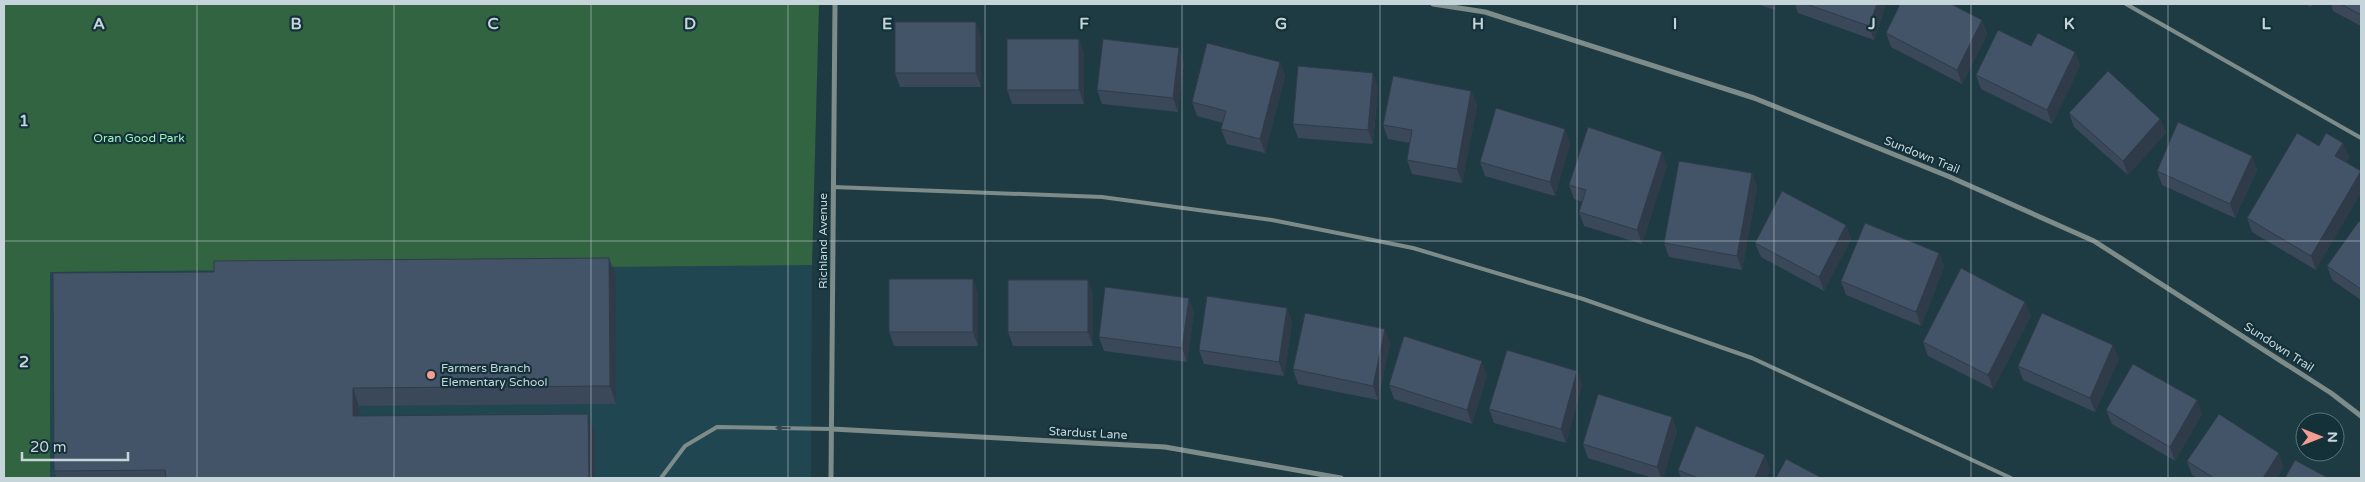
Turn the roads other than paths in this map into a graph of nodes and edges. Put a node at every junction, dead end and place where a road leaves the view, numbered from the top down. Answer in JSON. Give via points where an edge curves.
{"nodes":[{"id":1,"x":835,"y":4,"type":"edge"},
{"id":2,"x":1433,"y":4,"type":"edge"},
{"id":3,"x":2126,"y":4,"type":"edge"},
{"id":4,"x":2361,"y":138,"type":"edge"},
{"id":5,"x":833,"y":186,"type":"junction"},
{"id":6,"x":2361,"y":416,"type":"edge"},
{"id":7,"x":832,"y":429,"type":"junction"},
{"id":8,"x":661,"y":478,"type":"edge"},
{"id":9,"x":831,"y":478,"type":"edge"},
{"id":10,"x":1340,"y":478,"type":"edge"},
{"id":11,"x":2011,"y":478,"type":"edge"}],
"edges":[{"from":1,"to":5,"type":"street","name":"Richland Avenue"},
{"from":2,"to":6,"type":"street","name":"Sundown Trail","via":[[1485,12],[1754,98],[1950,177],[2094,240],[2331,393]]},
{"from":3,"to":4,"type":"lane"},
{"from":5,"to":7,"type":"street","name":"Richland Avenue"},
{"from":5,"to":11,"type":"lane","via":[[1102,197],[1272,220],[1413,248],[1583,299],[1752,358]]},
{"from":7,"to":8,"type":"lane","one_way":true,"via":[[717,427],[685,446]]},
{"from":7,"to":9,"type":"street","name":"Richland Avenue"},
{"from":7,"to":10,"type":"street","name":"Stardust Lane","via":[[1166,447]]}]}
